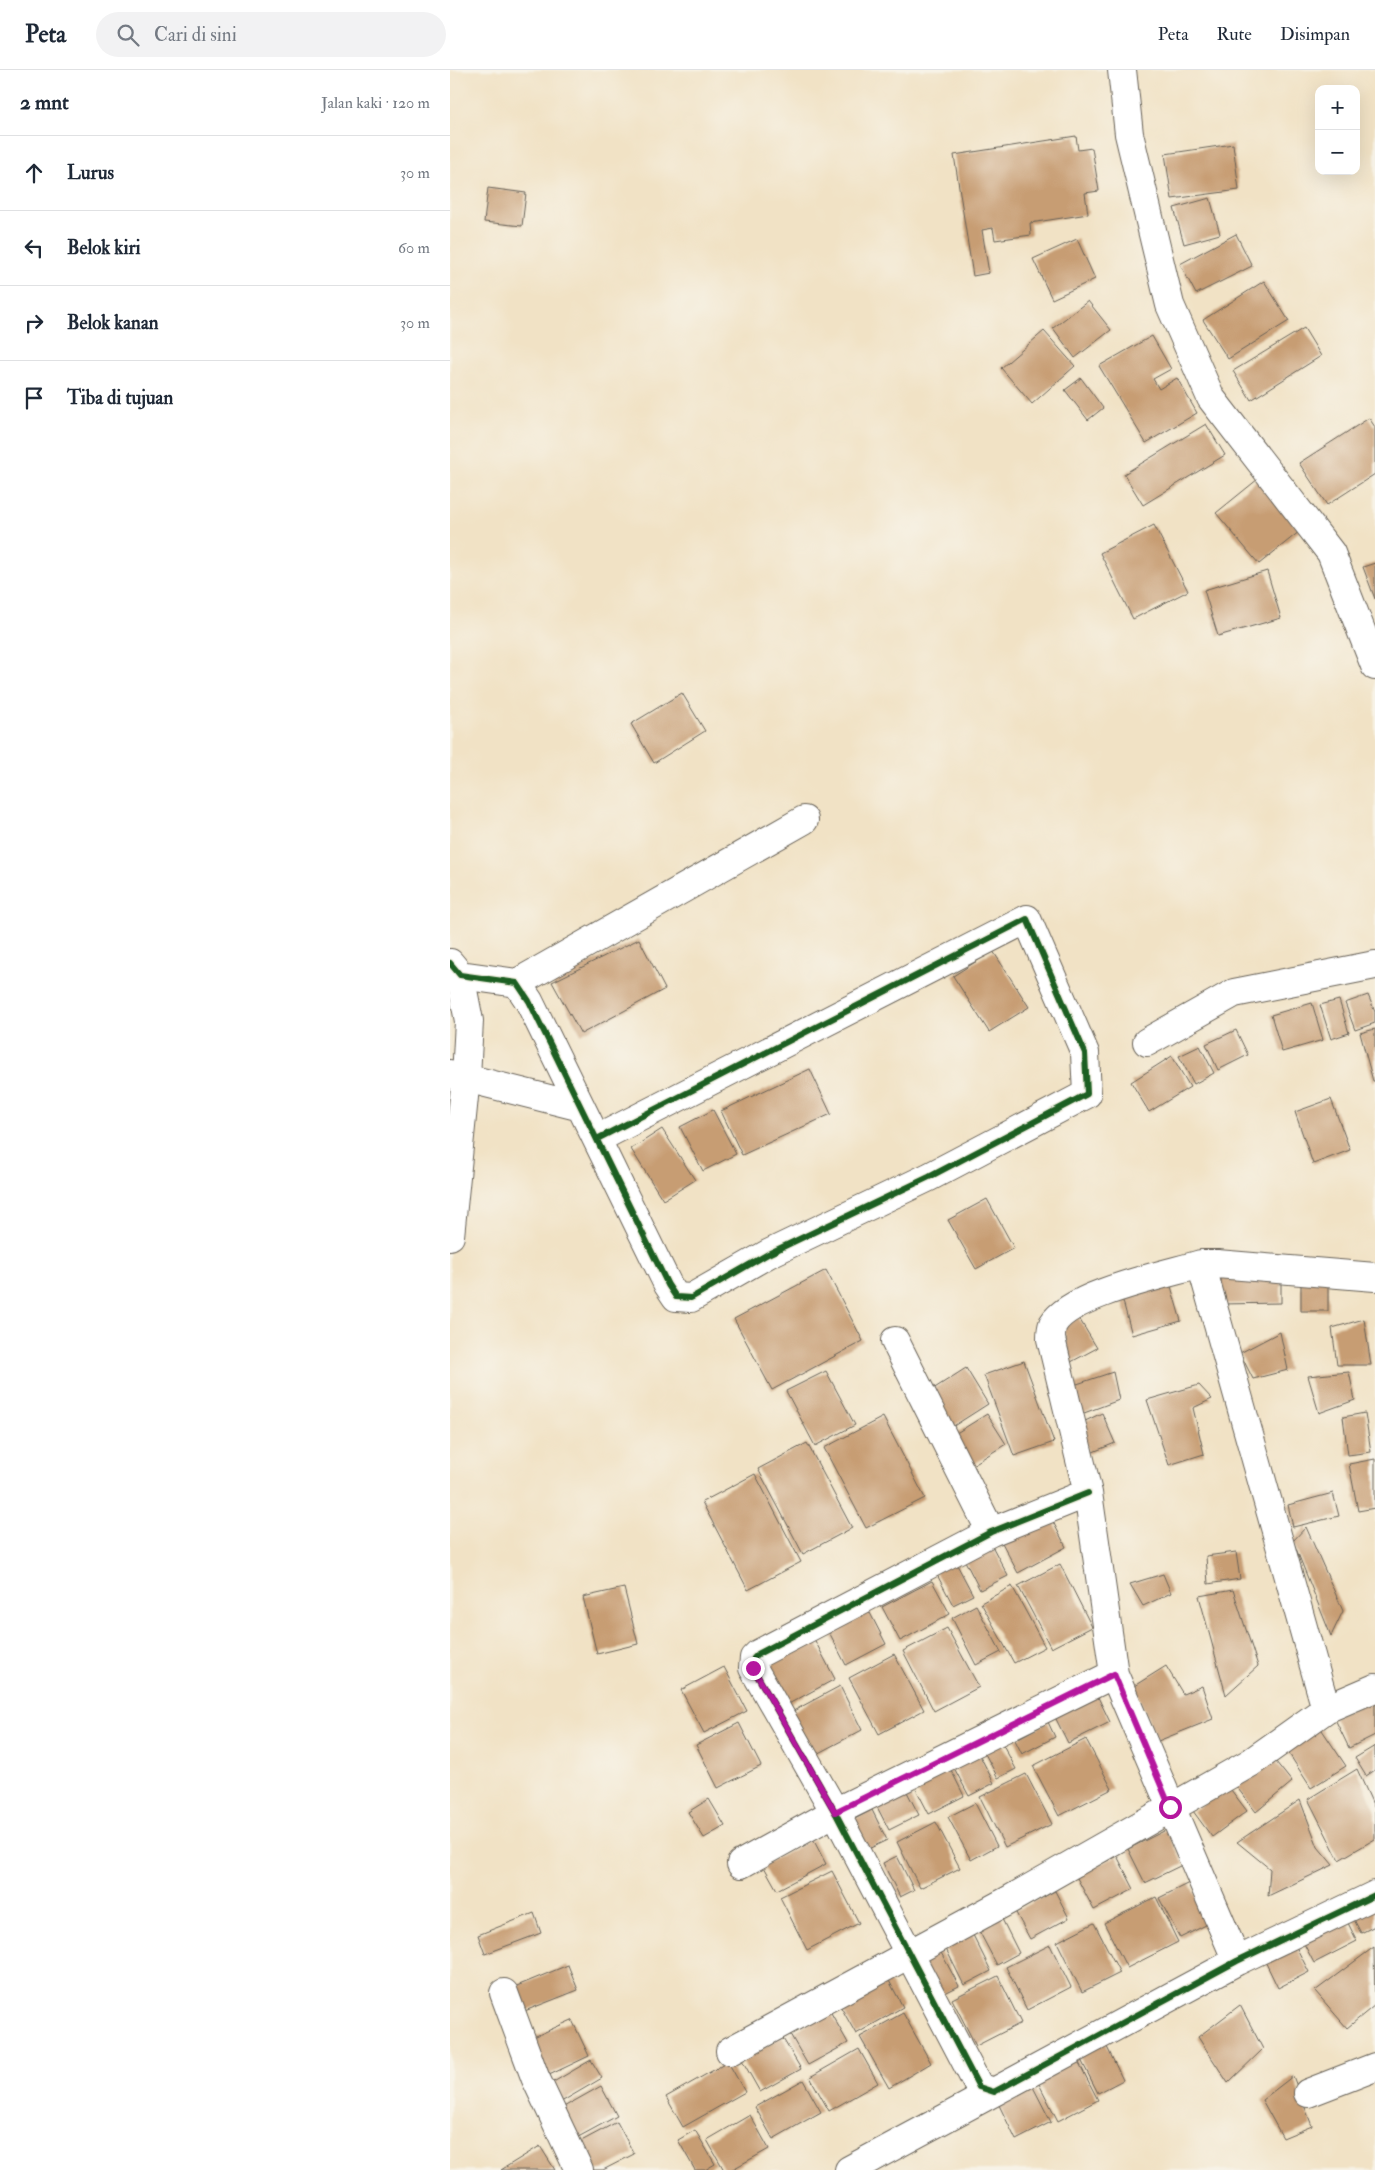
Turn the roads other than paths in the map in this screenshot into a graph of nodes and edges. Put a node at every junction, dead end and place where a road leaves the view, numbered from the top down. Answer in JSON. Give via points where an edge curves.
{"nodes":[{"id":1,"x":1122,"y":70,"type":"edge"},
{"id":2,"x":1375,"y":666,"type":"edge"},
{"id":3,"x":804,"y":820,"type":"dead end"},
{"id":4,"x":1375,"y":965,"type":"edge"},
{"id":5,"x":455,"y":969,"type":"edge"},
{"id":6,"x":516,"y":983,"type":"junction"},
{"id":7,"x":1147,"y":1042,"type":"dead end"},
{"id":8,"x":458,"y":1075,"type":"edge"},
{"id":9,"x":581,"y":1107,"type":"junction"},
{"id":10,"x":597,"y":1139,"type":"junction"},
{"id":11,"x":450,"y":1236,"type":"edge"},
{"id":12,"x":1201,"y":1264,"type":"junction"},
{"id":13,"x":1375,"y":1277,"type":"edge"},
{"id":14,"x":895,"y":1341,"type":"dead end"},
{"id":15,"x":1088,"y":1493,"type":"junction"},
{"id":16,"x":991,"y":1532,"type":"junction"},
{"id":17,"x":1114,"y":1674,"type":"junction"},
{"id":18,"x":1375,"y":1688,"type":"edge"},
{"id":19,"x":1326,"y":1710,"type":"junction"},
{"id":20,"x":1170,"y":1807,"type":"junction"},
{"id":21,"x":835,"y":1812,"type":"junction"},
{"id":22,"x":741,"y":1864,"type":"dead end"},
{"id":23,"x":1375,"y":1895,"type":"edge"},
{"id":24,"x":911,"y":1954,"type":"junction"},
{"id":25,"x":1237,"y":1961,"type":"junction"},
{"id":26,"x":504,"y":1993,"type":"dead end"},
{"id":27,"x":730,"y":2051,"type":"dead end"},
{"id":28,"x":1375,"y":2067,"type":"edge"},
{"id":29,"x":994,"y":2092,"type":"junction"},
{"id":30,"x":1308,"y":2093,"type":"dead end"},
{"id":31,"x":579,"y":2170,"type":"edge"},
{"id":32,"x":849,"y":2170,"type":"edge"}],
"edges":[{"from":1,"to":2,"type":"street","via":[[1129,134],[1170,305],[1212,398],[1331,553]]},
{"from":3,"to":6,"type":"street"},
{"from":4,"to":7,"type":"street","via":[[1234,993]]},
{"from":5,"to":6,"type":"street"},
{"from":5,"to":8,"type":"street","via":[[469,1021]]},
{"from":6,"to":9,"type":"street","via":[[529,1001]]},
{"from":8,"to":9,"type":"street"},
{"from":8,"to":11,"type":"street"},
{"from":9,"to":10,"type":"street"},
{"from":10,"to":10,"type":"street","via":[[1027,919],[1085,1053],[1087,1094],[930,1177],[768,1254],[691,1298],[676,1297],[668,1285]]},
{"from":12,"to":13,"type":"street"},
{"from":12,"to":15,"type":"street","via":[[1090,1297],[1054,1322],[1051,1339]]},
{"from":12,"to":19,"type":"street"},
{"from":14,"to":16,"type":"street"},
{"from":15,"to":16,"type":"street"},
{"from":15,"to":17,"type":"street"},
{"from":16,"to":21,"type":"street","via":[[754,1658],[753,1668]]},
{"from":17,"to":20,"type":"street"},
{"from":17,"to":21,"type":"street"},
{"from":18,"to":19,"type":"street"},
{"from":19,"to":20,"type":"street","via":[[1250,1763]]},
{"from":20,"to":24,"type":"street"},
{"from":20,"to":25,"type":"street"},
{"from":21,"to":22,"type":"street"},
{"from":21,"to":24,"type":"street"},
{"from":23,"to":25,"type":"street"},
{"from":24,"to":27,"type":"street"},
{"from":24,"to":29,"type":"street","via":[[979,2087]]},
{"from":25,"to":29,"type":"street"},
{"from":26,"to":31,"type":"street","via":[[535,2077]]},
{"from":28,"to":30,"type":"street"},
{"from":29,"to":32,"type":"street"}]}
